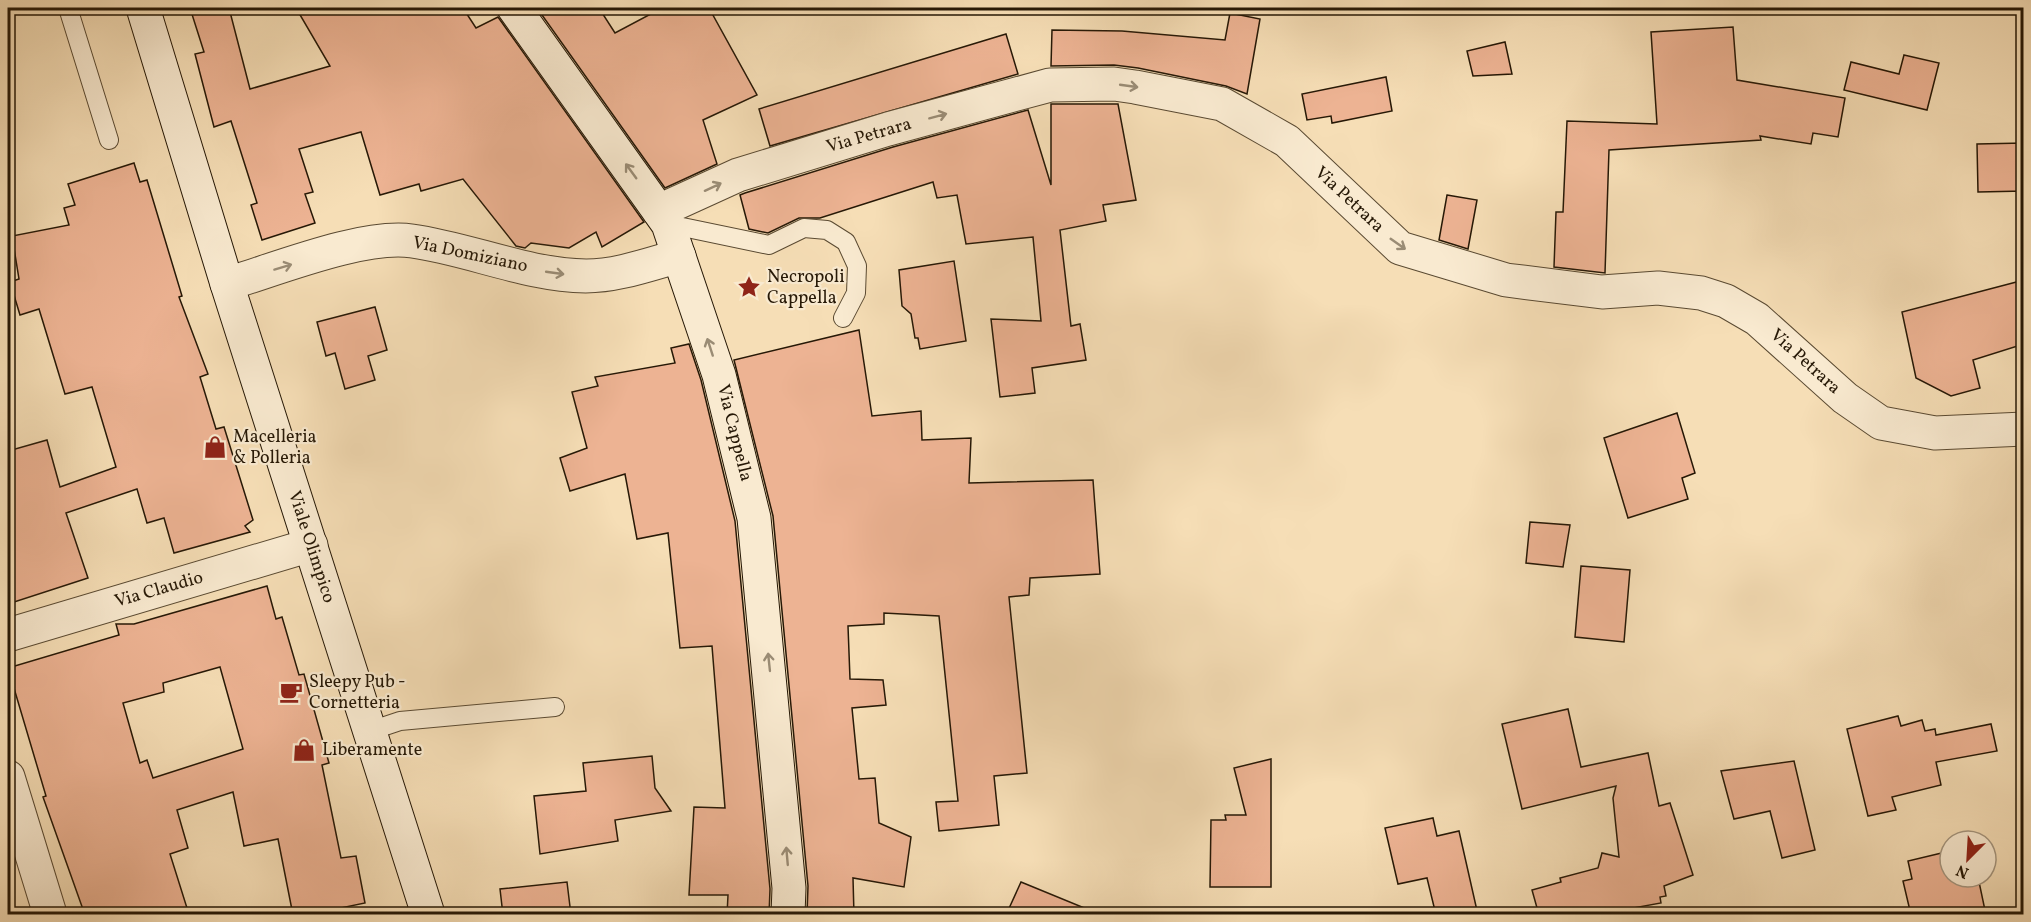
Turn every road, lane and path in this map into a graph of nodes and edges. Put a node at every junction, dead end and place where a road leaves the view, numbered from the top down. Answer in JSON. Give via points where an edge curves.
{"nodes":[{"id":1,"x":68,"y":8,"type":"edge"},
{"id":2,"x":143,"y":8,"type":"edge"},
{"id":3,"x":514,"y":8,"type":"edge"},
{"id":4,"x":109,"y":140,"type":"dead end"},
{"id":5,"x":663,"y":218,"type":"junction"},
{"id":6,"x":680,"y":256,"type":"junction"},
{"id":7,"x":227,"y":284,"type":"junction"},
{"id":8,"x":843,"y":318,"type":"dead end"},
{"id":9,"x":2024,"y":429,"type":"edge"},
{"id":10,"x":311,"y":545,"type":"junction"},
{"id":11,"x":8,"y":635,"type":"edge"},
{"id":12,"x":555,"y":707,"type":"dead end"},
{"id":13,"x":370,"y":731,"type":"junction"},
{"id":14,"x":8,"y":777,"type":"edge"},
{"id":15,"x":50,"y":915,"type":"edge"},
{"id":16,"x":428,"y":915,"type":"edge"},
{"id":17,"x":788,"y":915,"type":"edge"}],
"edges":[{"from":1,"to":4,"type":"lane"},
{"from":2,"to":7,"type":"street","name":"Viale Olimpico"},
{"from":5,"to":3,"type":"street","name":"Via Cappella","one_way":true},
{"from":5,"to":6,"type":"street","name":"Via Cappella"},
{"from":5,"to":8,"type":"lane","via":[[770,245],[804,228],[827,230],[846,242],[857,266],[856,293]]},
{"from":5,"to":9,"type":"street","name":"Via Petrara","one_way":true,"via":[[738,175],[888,129],[1050,85],[1135,87],[1222,104],[1287,141],[1400,248],[1506,280],[1602,292],[1658,288],[1701,293],[1726,301],[1757,319],[1845,398],[1881,423],[1935,433]]},
{"from":7,"to":6,"type":"street","name":"Via Domiziano","one_way":true,"via":[[364,242],[411,240],[555,274],[588,276]]},
{"from":17,"to":6,"type":"street","name":"Via Cappella","one_way":true,"via":[[788,865],[754,518],[719,375]]},
{"from":7,"to":10,"type":"street","name":"Viale Olimpico"},
{"from":10,"to":11,"type":"street","name":"Via Claudio"},
{"from":10,"to":13,"type":"street","name":"Viale Olimpico"},
{"from":12,"to":13,"type":"lane","via":[[400,721]]},
{"from":13,"to":16,"type":"street","name":"Viale Olimpico"},
{"from":14,"to":15,"type":"street"}]}
